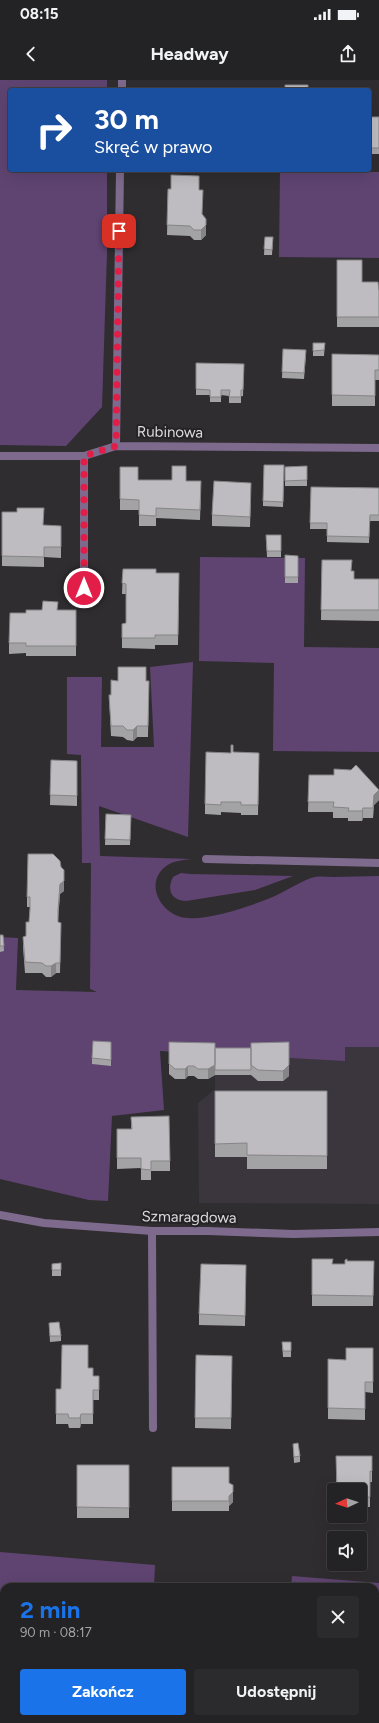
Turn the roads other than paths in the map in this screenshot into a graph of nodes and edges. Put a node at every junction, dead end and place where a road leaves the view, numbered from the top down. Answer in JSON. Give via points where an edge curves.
{"nodes":[{"id":1,"x":120,"y":172,"type":"edge"},
{"id":2,"x":116,"y":446,"type":"junction"},
{"id":3,"x":379,"y":448,"type":"edge"},
{"id":4,"x":0,"y":456,"type":"edge"},
{"id":5,"x":84,"y":456,"type":"junction"},
{"id":6,"x":84,"y":588,"type":"dead end"},
{"id":7,"x":206,"y":859,"type":"dead end"},
{"id":8,"x":379,"y":863,"type":"edge"},
{"id":9,"x":0,"y":1215,"type":"edge"},
{"id":10,"x":152,"y":1231,"type":"junction"},
{"id":11,"x":379,"y":1232,"type":"edge"},
{"id":12,"x":153,"y":1428,"type":"dead end"}],
"edges":[{"from":1,"to":2,"type":"street","name":"Rubinowa"},
{"from":2,"to":3,"type":"street","name":"Rubinowa"},
{"from":2,"to":5,"type":"street"},
{"from":4,"to":5,"type":"street"},
{"from":5,"to":6,"type":"street"},
{"from":7,"to":8,"type":"street"},
{"from":9,"to":10,"type":"street","name":"Szmaragdowa","via":[[44,1223]]},
{"from":10,"to":11,"type":"street","name":"Szmaragdowa","via":[[293,1234]]},
{"from":10,"to":12,"type":"street"}]}
